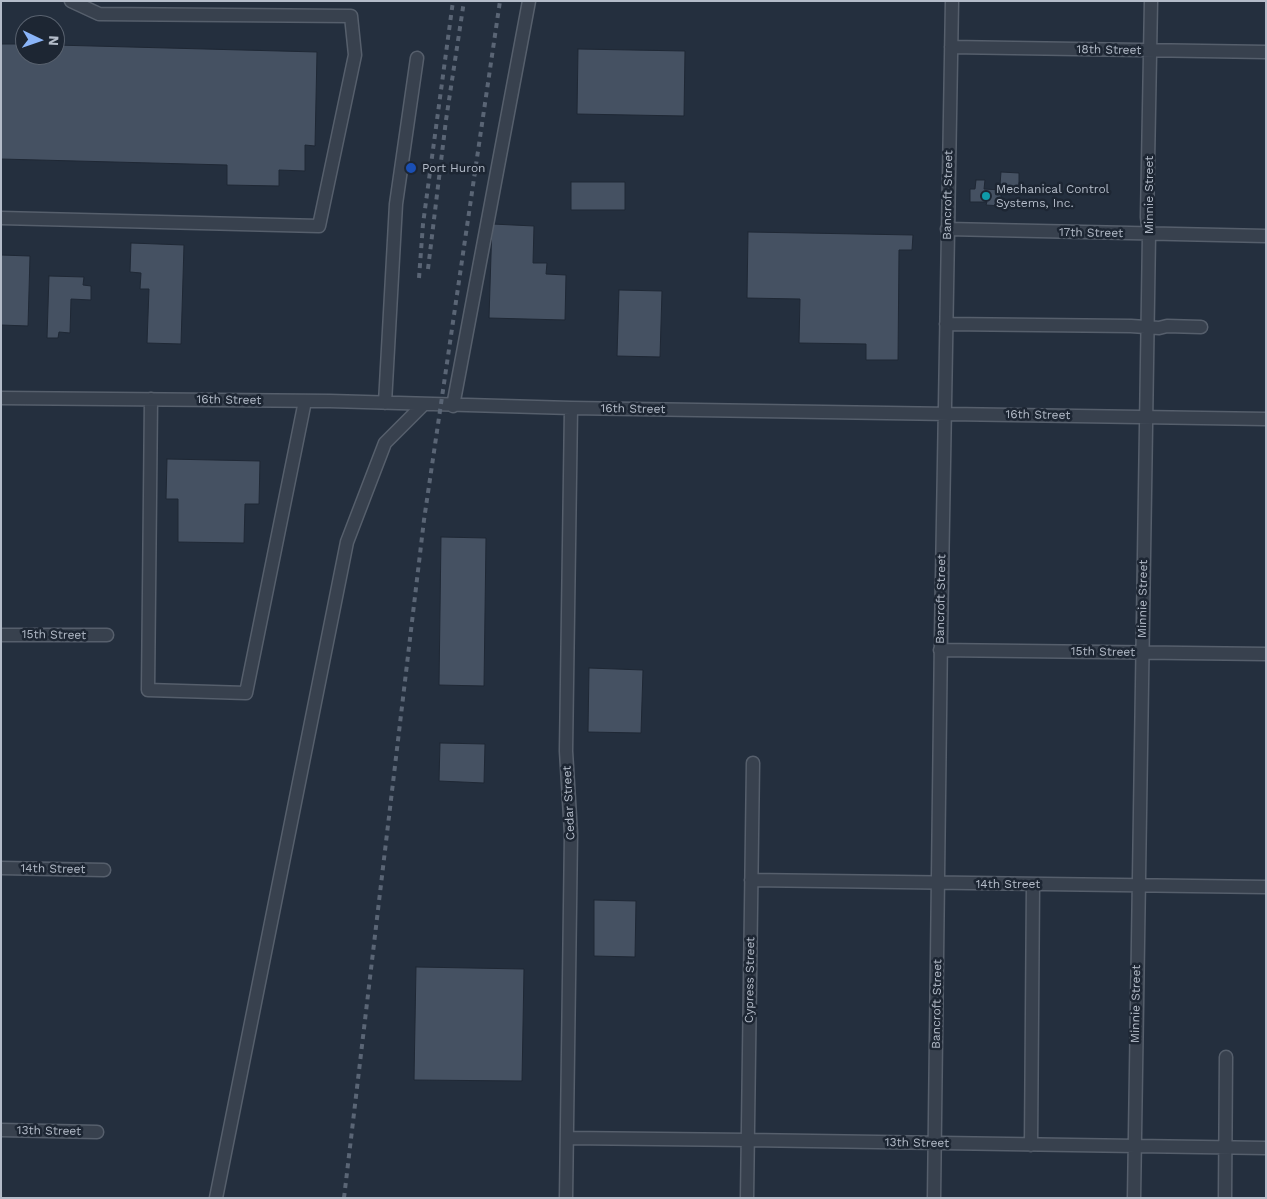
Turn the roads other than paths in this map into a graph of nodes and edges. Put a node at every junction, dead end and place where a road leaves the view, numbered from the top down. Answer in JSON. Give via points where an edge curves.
{"nodes":[{"id":1,"x":71,"y":1,"type":"edge"},
{"id":2,"x":529,"y":1,"type":"edge"},
{"id":3,"x":952,"y":1,"type":"edge"},
{"id":4,"x":1151,"y":1,"type":"edge"},
{"id":5,"x":951,"y":47,"type":"junction"},
{"id":6,"x":1150,"y":51,"type":"junction"},
{"id":7,"x":1266,"y":52,"type":"edge"},
{"id":8,"x":417,"y":58,"type":"dead end"},
{"id":9,"x":1,"y":218,"type":"edge"},
{"id":10,"x":947,"y":230,"type":"junction"},
{"id":11,"x":1149,"y":234,"type":"junction"},
{"id":12,"x":1266,"y":236,"type":"edge"},
{"id":13,"x":946,"y":324,"type":"junction"},
{"id":14,"x":1147,"y":326,"type":"junction"},
{"id":15,"x":1201,"y":327,"type":"dead end"},
{"id":16,"x":1,"y":398,"type":"edge"},
{"id":17,"x":151,"y":399,"type":"junction"},
{"id":18,"x":305,"y":401,"type":"junction"},
{"id":19,"x":385,"y":403,"type":"junction"},
{"id":20,"x":424,"y":405,"type":"junction"},
{"id":21,"x":453,"y":406,"type":"junction"},
{"id":22,"x":570,"y":408,"type":"junction"},
{"id":23,"x":945,"y":414,"type":"junction"},
{"id":24,"x":1146,"y":416,"type":"junction"},
{"id":25,"x":1266,"y":419,"type":"edge"},
{"id":26,"x":1,"y":634,"type":"edge"},
{"id":27,"x":107,"y":636,"type":"dead end"},
{"id":28,"x":940,"y":650,"type":"junction"},
{"id":29,"x":1142,"y":652,"type":"junction"},
{"id":30,"x":1266,"y":654,"type":"edge"},
{"id":31,"x":753,"y":763,"type":"dead end"},
{"id":32,"x":1,"y":868,"type":"edge"},
{"id":33,"x":104,"y":870,"type":"dead end"},
{"id":34,"x":751,"y":880,"type":"junction"},
{"id":35,"x":938,"y":883,"type":"junction"},
{"id":36,"x":1033,"y":884,"type":"junction"},
{"id":37,"x":1138,"y":885,"type":"junction"},
{"id":38,"x":1266,"y":887,"type":"edge"},
{"id":39,"x":1226,"y":1057,"type":"dead end"},
{"id":40,"x":1,"y":1130,"type":"edge"},
{"id":41,"x":97,"y":1132,"type":"dead end"},
{"id":42,"x":568,"y":1138,"type":"junction"},
{"id":43,"x":748,"y":1140,"type":"junction"},
{"id":44,"x":935,"y":1144,"type":"junction"},
{"id":45,"x":1031,"y":1145,"type":"junction"},
{"id":46,"x":1134,"y":1147,"type":"junction"},
{"id":47,"x":1226,"y":1148,"type":"junction"},
{"id":48,"x":1266,"y":1148,"type":"edge"},
{"id":49,"x":216,"y":1198,"type":"edge"},
{"id":50,"x":566,"y":1198,"type":"edge"},
{"id":51,"x":747,"y":1198,"type":"edge"},
{"id":52,"x":934,"y":1198,"type":"edge"},
{"id":53,"x":1134,"y":1198,"type":"edge"},
{"id":54,"x":1225,"y":1198,"type":"edge"}],
"edges":[{"from":1,"to":9,"type":"street","via":[[99,14],[351,16],[355,55],[319,226]]},
{"from":2,"to":21,"type":"street"},
{"from":3,"to":5,"type":"street","name":"Bancroft Street"},
{"from":4,"to":6,"type":"street","name":"Minnie Street"},
{"from":5,"to":6,"type":"street","name":"18th Street"},
{"from":5,"to":10,"type":"street","name":"Bancroft Street"},
{"from":6,"to":7,"type":"street","name":"18th Street"},
{"from":6,"to":11,"type":"street","name":"Minnie Street"},
{"from":8,"to":19,"type":"street","via":[[396,204]]},
{"from":10,"to":11,"type":"street","name":"17th Street"},
{"from":10,"to":13,"type":"street","name":"Bancroft Street"},
{"from":11,"to":12,"type":"street","name":"17th Street"},
{"from":11,"to":14,"type":"street","name":"Minnie Street"},
{"from":13,"to":14,"type":"street"},
{"from":13,"to":23,"type":"street","name":"Bancroft Street"},
{"from":14,"to":15,"type":"street"},
{"from":14,"to":24,"type":"street","name":"Minnie Street"},
{"from":16,"to":17,"type":"street","name":"16th Street"},
{"from":17,"to":18,"type":"street","name":"16th Street"},
{"from":17,"to":18,"type":"street","via":[[148,690],[246,692]]},
{"from":18,"to":19,"type":"street","name":"16th Street"},
{"from":19,"to":20,"type":"street","name":"16th Street"},
{"from":20,"to":21,"type":"street","name":"16th Street"},
{"from":20,"to":49,"type":"street","via":[[385,442],[347,542]]},
{"from":21,"to":22,"type":"street","name":"16th Street"},
{"from":22,"to":23,"type":"street","name":"16th Street"},
{"from":22,"to":42,"type":"street","name":"Cedar Street","via":[[566,751],[571,834]]},
{"from":23,"to":24,"type":"street","name":"16th Street"},
{"from":23,"to":28,"type":"street","name":"Bancroft Street"},
{"from":24,"to":25,"type":"street","name":"16th Street"},
{"from":24,"to":29,"type":"street","name":"Minnie Street"},
{"from":26,"to":27,"type":"street","name":"15th Street"},
{"from":28,"to":29,"type":"street","name":"15th Street"},
{"from":28,"to":35,"type":"street","name":"Bancroft Street"},
{"from":29,"to":30,"type":"street","name":"15th Street"},
{"from":29,"to":37,"type":"street","name":"Minnie Street"},
{"from":31,"to":34,"type":"street","name":"Cypress Street"},
{"from":32,"to":33,"type":"street","name":"14th Street"},
{"from":34,"to":35,"type":"street","name":"14th Street"},
{"from":34,"to":43,"type":"street","name":"Cypress Street"},
{"from":35,"to":36,"type":"street","name":"14th Street"},
{"from":35,"to":44,"type":"street","name":"Bancroft Street"},
{"from":36,"to":37,"type":"street","name":"14th Street"},
{"from":36,"to":45,"type":"street"},
{"from":37,"to":38,"type":"street","name":"14th Street"},
{"from":37,"to":46,"type":"street","name":"Minnie Street"},
{"from":39,"to":47,"type":"street"},
{"from":40,"to":41,"type":"street","name":"13th Street"},
{"from":42,"to":43,"type":"street","name":"13th Street"},
{"from":42,"to":50,"type":"street","name":"Cedar Street"},
{"from":43,"to":44,"type":"street","name":"13th Street"},
{"from":43,"to":51,"type":"street","name":"Cypress Street"},
{"from":44,"to":45,"type":"street","name":"13th Street"},
{"from":44,"to":52,"type":"street","name":"Bancroft Street"},
{"from":45,"to":46,"type":"street","name":"13th Street"},
{"from":46,"to":47,"type":"street","name":"13th Street"},
{"from":46,"to":53,"type":"street","name":"Minnie Street"},
{"from":47,"to":48,"type":"street","name":"13th Street"},
{"from":47,"to":54,"type":"street"}]}
